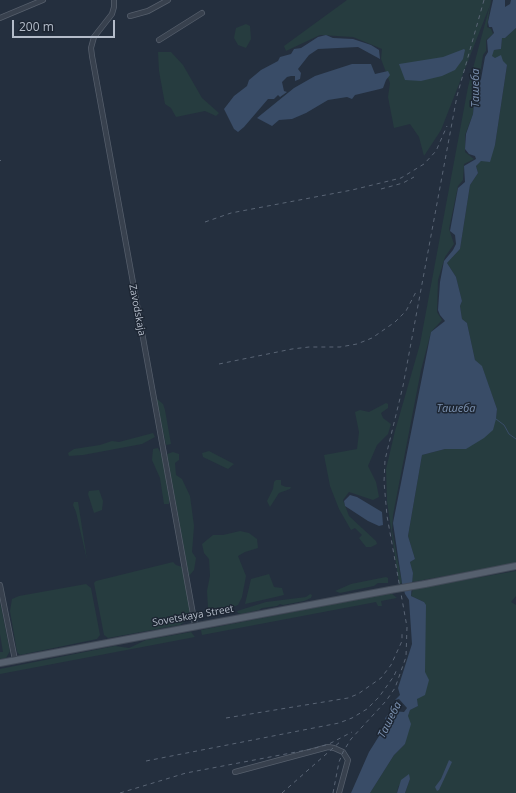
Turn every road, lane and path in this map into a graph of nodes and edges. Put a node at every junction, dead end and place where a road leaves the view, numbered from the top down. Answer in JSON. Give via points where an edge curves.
{"nodes":[{"id":1,"x":42,"y":0,"type":"edge"},
{"id":2,"x":114,"y":0,"type":"edge"},
{"id":3,"x":168,"y":0,"type":"edge"},
{"id":4,"x":202,"y":13,"type":"dead end"},
{"id":5,"x":130,"y":16,"type":"dead end"},
{"id":6,"x":0,"y":18,"type":"edge"},
{"id":7,"x":159,"y":40,"type":"dead end"},
{"id":8,"x":516,"y":566,"type":"edge"},
{"id":9,"x":0,"y":586,"type":"edge"},
{"id":10,"x":195,"y":625,"type":"junction"},
{"id":11,"x":15,"y":660,"type":"junction"},
{"id":12,"x":0,"y":663,"type":"edge"},
{"id":13,"x":235,"y":772,"type":"dead end"},
{"id":14,"x":339,"y":793,"type":"edge"}],
"edges":[{"from":1,"to":6,"type":"street"},
{"from":2,"to":10,"type":"street","name":"Zavodskaja","via":[[112,14],[94,37],[92,56]]},
{"from":3,"to":5,"type":"street","via":[[148,11]]},
{"from":4,"to":7,"type":"street"},
{"from":8,"to":10,"type":"main road","name":"Sovetskaya Street","bridge":true},
{"from":9,"to":11,"type":"street"},
{"from":10,"to":11,"type":"main road","name":"Sovetskaya Street"},
{"from":11,"to":12,"type":"main road","name":"Sovetskaya Street"},
{"from":13,"to":14,"type":"street","via":[[328,747],[334,748],[343,752],[348,760]]}]}
